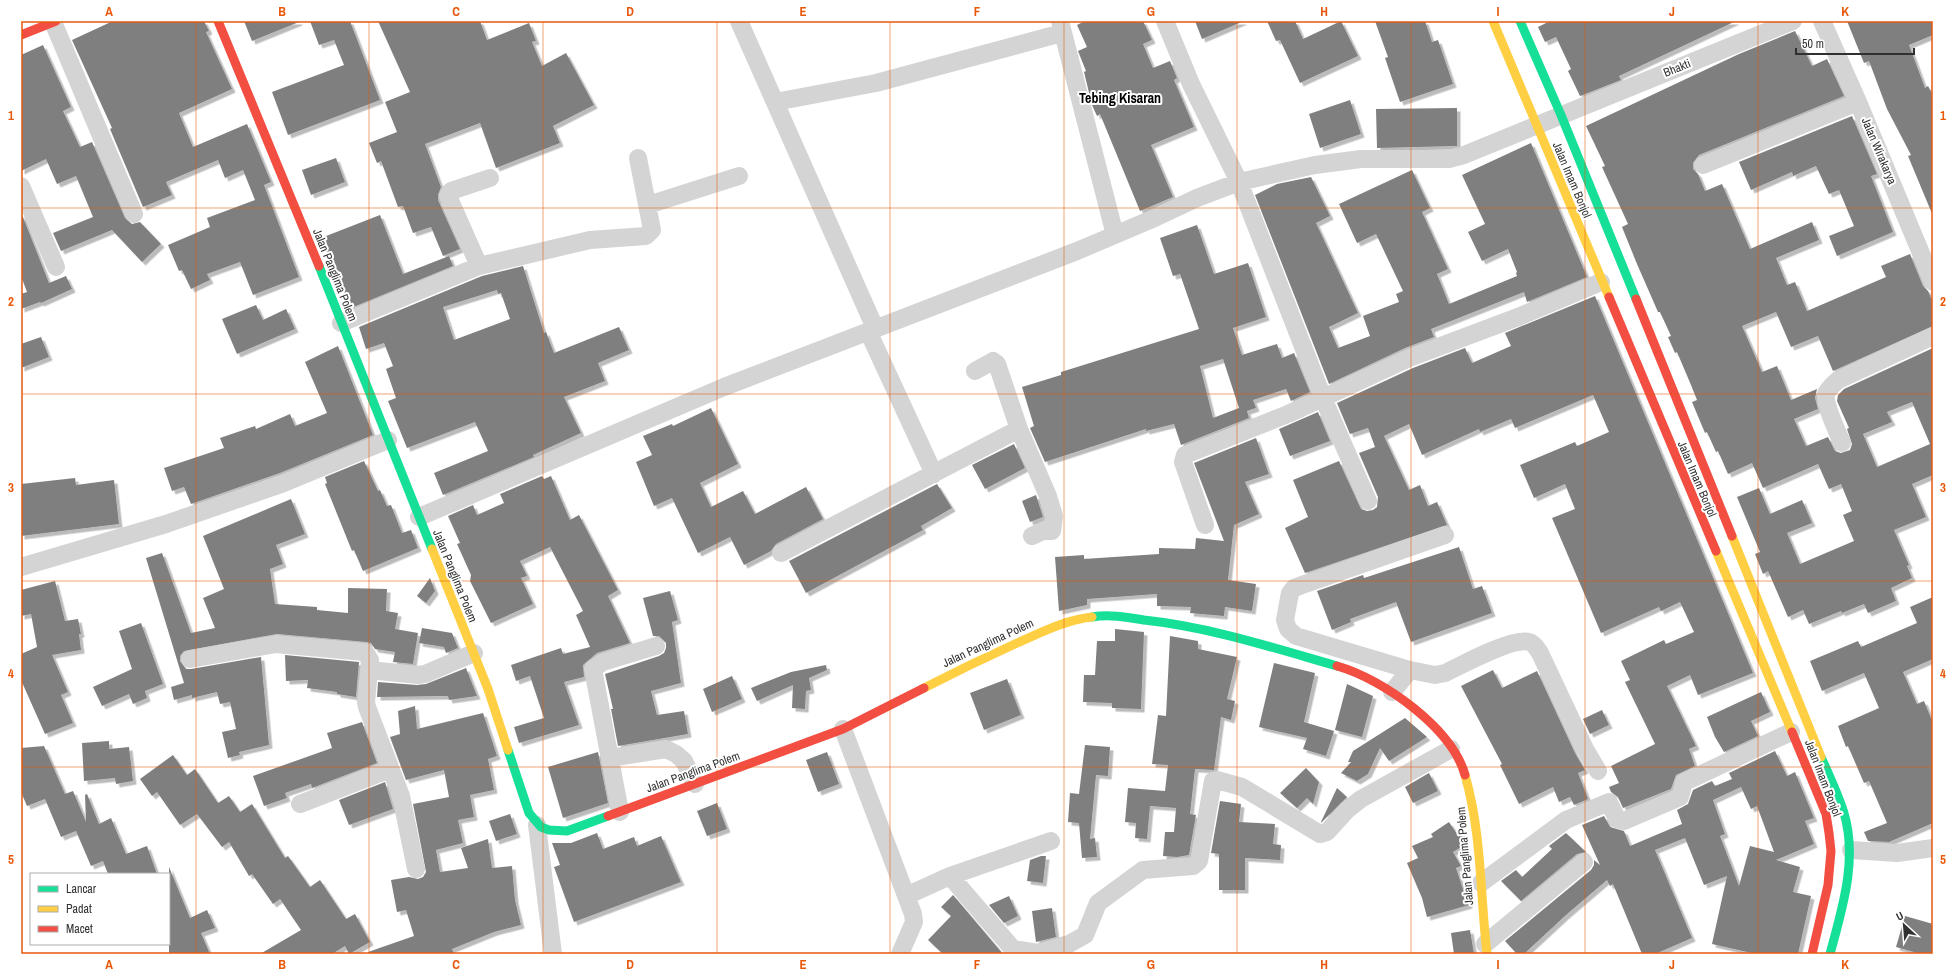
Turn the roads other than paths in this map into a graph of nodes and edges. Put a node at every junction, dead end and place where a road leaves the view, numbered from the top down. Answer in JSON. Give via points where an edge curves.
{"nodes":[{"id":1,"x":218,"y":21,"type":"edge"},
{"id":2,"x":739,"y":21,"type":"edge"},
{"id":3,"x":1164,"y":21,"type":"edge"},
{"id":4,"x":1493,"y":21,"type":"edge"},
{"id":5,"x":1520,"y":21,"type":"edge"},
{"id":6,"x":1793,"y":21,"type":"edge"},
{"id":7,"x":1822,"y":21,"type":"edge"},
{"id":8,"x":54,"y":22,"type":"edge"},
{"id":9,"x":1061,"y":27,"type":"edge"},
{"id":10,"x":21,"y":35,"type":"edge"},
{"id":11,"x":775,"y":102,"type":"junction"},
{"id":12,"x":1858,"y":102,"type":"junction"},
{"id":13,"x":1561,"y":115,"type":"junction"},
{"id":14,"x":1536,"y":125,"type":"junction"},
{"id":15,"x":638,"y":158,"type":"dead end"},
{"id":16,"x":1703,"y":165,"type":"dead end"},
{"id":17,"x":739,"y":176,"type":"dead end"},
{"id":18,"x":490,"y":178,"type":"dead end"},
{"id":19,"x":1239,"y":182,"type":"junction"},
{"id":20,"x":21,"y":186,"type":"edge"},
{"id":21,"x":648,"y":205,"type":"junction"},
{"id":22,"x":134,"y":214,"type":"dead end"},
{"id":23,"x":1115,"y":235,"type":"junction"},
{"id":24,"x":479,"y":266,"type":"junction"},
{"id":25,"x":56,"y":267,"type":"dead end"},
{"id":26,"x":1602,"y":282,"type":"junction"},
{"id":27,"x":1933,"y":282,"type":"edge"},
{"id":28,"x":341,"y":322,"type":"junction"},
{"id":29,"x":872,"y":329,"type":"junction"},
{"id":30,"x":1933,"y":336,"type":"edge"},
{"id":31,"x":975,"y":371,"type":"dead end"},
{"id":32,"x":1323,"y":398,"type":"junction"},
{"id":33,"x":1019,"y":429,"type":"junction"},
{"id":34,"x":388,"y":440,"type":"junction"},
{"id":35,"x":1842,"y":443,"type":"dead end"},
{"id":36,"x":934,"y":474,"type":"junction"},
{"id":37,"x":1368,"y":501,"type":"dead end"},
{"id":38,"x":419,"y":517,"type":"junction"},
{"id":39,"x":1205,"y":525,"type":"dead end"},
{"id":40,"x":1032,"y":536,"type":"dead end"},
{"id":41,"x":1445,"y":536,"type":"dead end"},
{"id":42,"x":782,"y":553,"type":"dead end"},
{"id":43,"x":21,"y":567,"type":"edge"},
{"id":44,"x":1752,"y":585,"type":"junction"},
{"id":45,"x":1732,"y":594,"type":"junction"},
{"id":46,"x":656,"y":646,"type":"dead end"},
{"id":47,"x":474,"y":653,"type":"junction"},
{"id":48,"x":190,"y":659,"type":"dead end"},
{"id":49,"x":369,"y":670,"type":"junction"},
{"id":50,"x":1410,"y":670,"type":"junction"},
{"id":51,"x":1392,"y":692,"type":"junction"},
{"id":52,"x":843,"y":729,"type":"junction"},
{"id":53,"x":1792,"y":732,"type":"junction"},
{"id":54,"x":1451,"y":749,"type":"junction"},
{"id":55,"x":610,"y":758,"type":"junction"},
{"id":56,"x":390,"y":769,"type":"junction"},
{"id":57,"x":1598,"y":771,"type":"dead end"},
{"id":58,"x":695,"y":784,"type":"junction"},
{"id":59,"x":300,"y":804,"type":"dead end"},
{"id":60,"x":620,"y":812,"type":"junction"},
{"id":61,"x":537,"y":825,"type":"junction"},
{"id":62,"x":1051,"y":841,"type":"dead end"},
{"id":63,"x":1933,"y":848,"type":"edge"},
{"id":64,"x":1851,"y":850,"type":"junction"},
{"id":65,"x":1584,"y":862,"type":"dead end"},
{"id":66,"x":416,"y":869,"type":"dead end"},
{"id":67,"x":950,"y":876,"type":"junction"},
{"id":68,"x":1481,"y":883,"type":"junction"},
{"id":69,"x":906,"y":896,"type":"junction"},
{"id":70,"x":1486,"y":949,"type":"edge"},
{"id":71,"x":553,"y":954,"type":"edge"},
{"id":72,"x":900,"y":954,"type":"edge"},
{"id":73,"x":1812,"y":954,"type":"edge"},
{"id":74,"x":1830,"y":954,"type":"edge"}],
"edges":[{"from":1,"to":28,"type":"street","name":"Jalan Panglima Polem"},
{"from":2,"to":11,"type":"street"},
{"from":3,"to":19,"type":"street","via":[[1191,84]]},
{"from":4,"to":14,"type":"street","name":"Jalan Imam Bonjol"},
{"from":5,"to":13,"type":"street","name":"Jalan Imam Bonjol"},
{"from":6,"to":13,"type":"street","name":"Bhakti"},
{"from":7,"to":12,"type":"street","name":"Jalan Wirakarya"},
{"from":8,"to":10,"type":"street"},
{"from":8,"to":22,"type":"street"},
{"from":9,"to":11,"type":"street","via":[[876,83]]},
{"from":9,"to":23,"type":"street"},
{"from":11,"to":29,"type":"street"},
{"from":12,"to":16,"type":"street"},
{"from":12,"to":27,"type":"street","name":"Jalan Wirakarya"},
{"from":13,"to":14,"type":"street","name":"Bhakti"},
{"from":13,"to":44,"type":"street","name":"Jalan Imam Bonjol"},
{"from":14,"to":19,"type":"street","name":"Bhakti","via":[[1449,159],[1361,159],[1315,164]]},
{"from":14,"to":26,"type":"street","name":"Jalan Imam Bonjol"},
{"from":15,"to":21,"type":"street"},
{"from":17,"to":21,"type":"street"},
{"from":18,"to":24,"type":"street","via":[[451,191],[448,196]]},
{"from":19,"to":23,"type":"street","name":"Bhakti"},
{"from":19,"to":32,"type":"street"},
{"from":20,"to":25,"type":"street"},
{"from":21,"to":24,"type":"street","via":[[652,230],[646,236],[590,240]]},
{"from":23,"to":29,"type":"street","name":"Bhakti"},
{"from":24,"to":28,"type":"street"},
{"from":26,"to":32,"type":"street","via":[[1409,358]]},
{"from":26,"to":45,"type":"street","name":"Jalan Imam Bonjol"},
{"from":28,"to":34,"type":"street","name":"Jalan Panglima Polem"},
{"from":29,"to":36,"type":"street"},
{"from":29,"to":38,"type":"street","name":"Bhakti","via":[[724,387]]},
{"from":30,"to":35,"type":"street","via":[[1838,380],[1831,387],[1826,395],[1827,405]]},
{"from":31,"to":33,"type":"street","via":[[993,361],[997,364]]},
{"from":32,"to":37,"type":"street"},
{"from":32,"to":39,"type":"street","via":[[1183,457]]},
{"from":33,"to":36,"type":"street"},
{"from":33,"to":40,"type":"street","via":[[1054,516],[1052,531],[1043,531]]},
{"from":34,"to":38,"type":"street","name":"Jalan Panglima Polem"},
{"from":34,"to":43,"type":"street","via":[[270,488],[166,524]]},
{"from":36,"to":42,"type":"street"},
{"from":38,"to":47,"type":"street","name":"Jalan Panglima Polem"},
{"from":41,"to":50,"type":"street","via":[[1302,585],[1294,588],[1290,594],[1285,620],[1288,628],[1296,636]]},
{"from":44,"to":45,"type":"street"},
{"from":44,"to":64,"type":"street","name":"Jalan Imam Bonjol","via":[[1837,793],[1849,830]]},
{"from":45,"to":53,"type":"street","name":"Jalan Imam Bonjol"},
{"from":46,"to":55,"type":"street","via":[[603,662],[593,669]]},
{"from":47,"to":49,"type":"street","via":[[425,674]]},
{"from":47,"to":61,"type":"street","name":"Jalan Panglima Polem","via":[[529,813]]},
{"from":48,"to":49,"type":"street","via":[[276,644],[365,652],[370,660]]},
{"from":49,"to":56,"type":"street","via":[[366,702]]},
{"from":50,"to":51,"type":"street"},
{"from":50,"to":57,"type":"street","via":[[1435,675],[1445,673],[1506,645],[1521,640],[1531,642],[1540,653]]},
{"from":51,"to":52,"type":"street","name":"Jalan Panglima Polem","via":[[1343,668],[1229,635],[1165,622],[1105,615],[1080,618],[1054,626],[973,663]]},
{"from":51,"to":54,"type":"street","name":"Jalan Panglima Polem","via":[[1429,721]]},
{"from":52,"to":58,"type":"street","name":"Jalan Panglima Polem"},
{"from":52,"to":69,"type":"street"},
{"from":53,"to":68,"type":"street","via":[[1691,778],[1684,782],[1680,797],[1624,821],[1617,819],[1609,802],[1566,820]]},
{"from":53,"to":73,"type":"street","name":"Jalan Imam Bonjol","via":[[1826,814],[1832,846],[1829,882]]},
{"from":54,"to":67,"type":"street","via":[[1361,799],[1324,834],[1242,787],[1217,780],[1213,782],[1199,861],[1196,864],[1143,870],[1098,903],[1085,935],[1069,944],[1038,953],[1013,949]]},
{"from":54,"to":68,"type":"street","name":"Jalan Panglima Polem","via":[[1464,771],[1473,803]]},
{"from":55,"to":58,"type":"street","via":[[666,749],[684,761]]},
{"from":55,"to":60,"type":"street"},
{"from":56,"to":59,"type":"street"},
{"from":56,"to":66,"type":"street","via":[[401,796]]},
{"from":58,"to":60,"type":"street","name":"Jalan Panglima Polem"},
{"from":60,"to":61,"type":"street","name":"Jalan Panglima Polem","via":[[567,831],[552,831]]},
{"from":61,"to":71,"type":"street"},
{"from":62,"to":67,"type":"street"},
{"from":63,"to":64,"type":"street","via":[[1897,853]]},
{"from":64,"to":74,"type":"street","name":"Jalan Imam Bonjol","via":[[1847,883]]},
{"from":65,"to":70,"type":"street"},
{"from":67,"to":69,"type":"street"},
{"from":68,"to":70,"type":"street","name":"Jalan Panglima Polem"},
{"from":69,"to":72,"type":"street","via":[[914,922]]}]}
